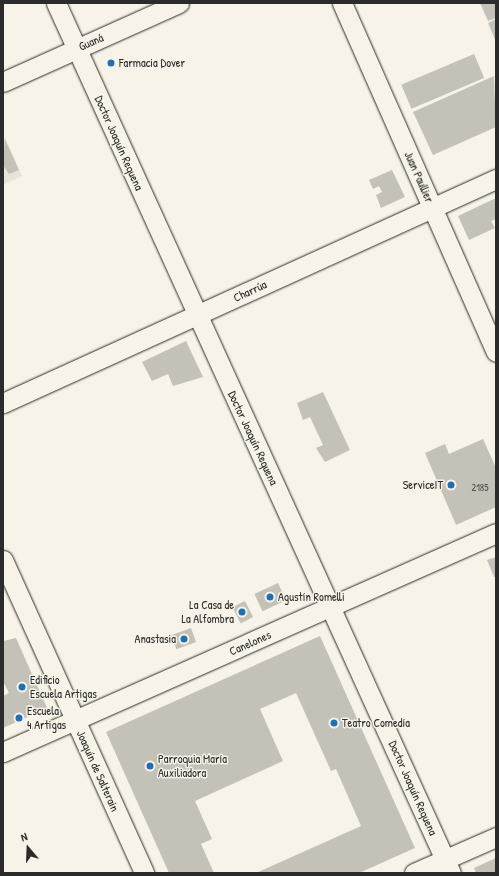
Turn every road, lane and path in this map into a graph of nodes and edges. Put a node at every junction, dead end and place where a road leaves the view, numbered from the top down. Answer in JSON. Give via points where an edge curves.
{"nodes":[{"id":1,"x":56,"y":3,"type":"edge"},
{"id":2,"x":179,"y":3,"type":"edge"},
{"id":3,"x":342,"y":3,"type":"edge"},
{"id":4,"x":77,"y":48,"type":"junction"},
{"id":5,"x":3,"y":82,"type":"edge"},
{"id":6,"x":496,"y":180,"type":"edge"},
{"id":7,"x":432,"y":208,"type":"junction"},
{"id":8,"x":196,"y":316,"type":"junction"},
{"id":9,"x":496,"y":352,"type":"edge"},
{"id":10,"x":3,"y":403,"type":"edge"},
{"id":11,"x":496,"y":533,"type":"edge"},
{"id":12,"x":3,"y":560,"type":"edge"},
{"id":13,"x":331,"y":608,"type":"junction"},
{"id":14,"x":75,"y":720,"type":"junction"},
{"id":15,"x":3,"y":752,"type":"edge"},
{"id":16,"x":496,"y":837,"type":"edge"},
{"id":17,"x":448,"y":866,"type":"edge"},
{"id":18,"x":144,"y":873,"type":"edge"},
{"id":19,"x":414,"y":873,"type":"edge"}],
"edges":[{"from":1,"to":4,"type":"street","name":"Doctor Joaquín Requena"},
{"from":2,"to":4,"type":"street","name":"Guaná"},
{"from":3,"to":7,"type":"street","name":"Juan Paullier"},
{"from":4,"to":5,"type":"street","name":"Guaná"},
{"from":4,"to":8,"type":"street","name":"Doctor Joaquín Requena"},
{"from":6,"to":7,"type":"street","name":"Charrúa"},
{"from":7,"to":8,"type":"street","name":"Charrúa"},
{"from":7,"to":9,"type":"street","name":"Juan Paullier"},
{"from":8,"to":10,"type":"street","name":"Charrúa"},
{"from":8,"to":13,"type":"street","name":"Doctor Joaquín Requena"},
{"from":11,"to":13,"type":"street","name":"Canelones"},
{"from":12,"to":14,"type":"street","name":"Joaquín de Salterain"},
{"from":13,"to":14,"type":"street","name":"Canelones"},
{"from":13,"to":17,"type":"street","name":"Doctor Joaquín Requena"},
{"from":14,"to":15,"type":"street","name":"Canelones"},
{"from":14,"to":18,"type":"street","name":"Joaquín de Salterain"},
{"from":16,"to":17,"type":"street"},
{"from":17,"to":19,"type":"street"}]}
